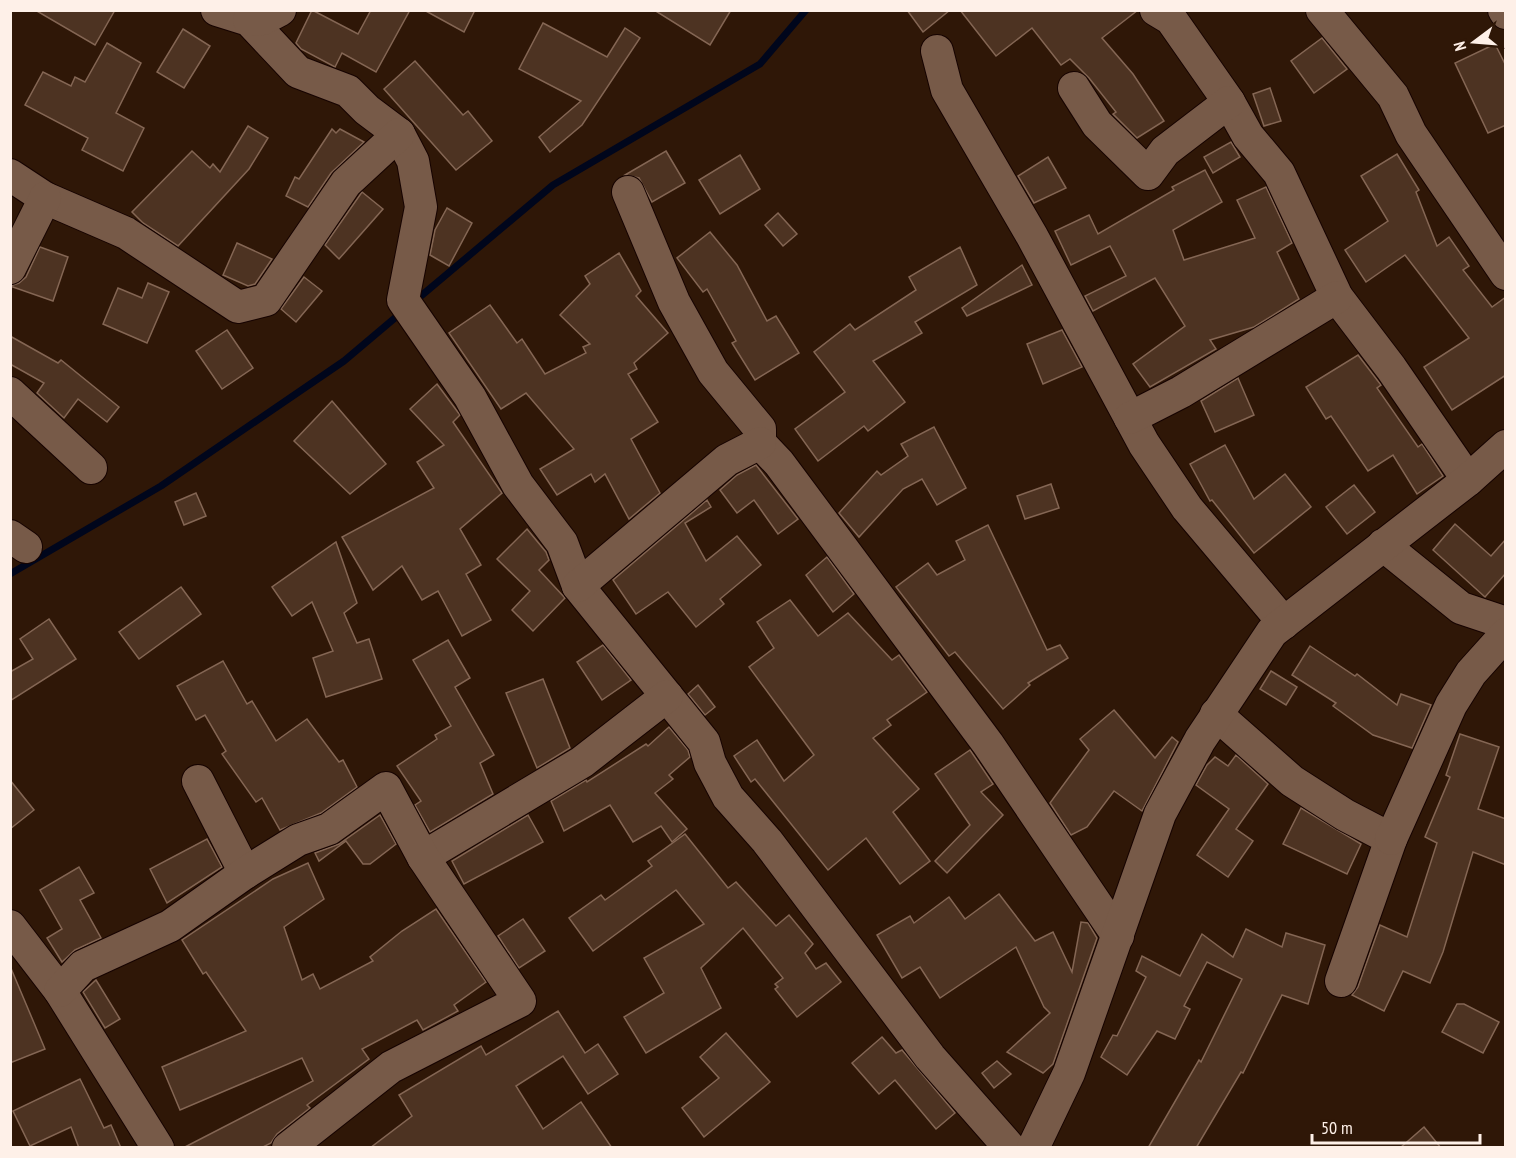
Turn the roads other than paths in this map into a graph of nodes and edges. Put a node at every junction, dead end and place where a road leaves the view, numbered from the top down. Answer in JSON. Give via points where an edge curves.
{"nodes":[{"id":1,"x":217,"y":10,"type":"edge"},
{"id":2,"x":280,"y":10,"type":"edge"},
{"id":3,"x":1156,"y":10,"type":"edge"},
{"id":4,"x":1322,"y":10,"type":"edge"},
{"id":5,"x":249,"y":20,"type":"junction"},
{"id":6,"x":937,"y":51,"type":"dead end"},
{"id":7,"x":1074,"y":88,"type":"dead end"},
{"id":8,"x":1228,"y":102,"type":"junction"},
{"id":9,"x":399,"y":134,"type":"junction"},
{"id":10,"x":10,"y":175,"type":"edge"},
{"id":11,"x":627,"y":192,"type":"dead end"},
{"id":12,"x":45,"y":198,"type":"junction"},
{"id":13,"x":10,"y":268,"type":"edge"},
{"id":14,"x":1506,"y":274,"type":"edge"},
{"id":15,"x":1337,"y":297,"type":"junction"},
{"id":16,"x":10,"y":393,"type":"edge"},
{"id":17,"x":1130,"y":418,"type":"junction"},
{"id":18,"x":760,"y":443,"type":"junction"},
{"id":19,"x":1506,"y":446,"type":"edge"},
{"id":20,"x":92,"y":468,"type":"dead end"},
{"id":21,"x":1468,"y":480,"type":"junction"},
{"id":22,"x":1383,"y":545,"type":"junction"},
{"id":23,"x":578,"y":586,"type":"junction"},
{"id":24,"x":1284,"y":623,"type":"junction"},
{"id":25,"x":1506,"y":623,"type":"edge"},
{"id":26,"x":1506,"y":634,"type":"edge"},
{"id":27,"x":667,"y":696,"type":"junction"},
{"id":28,"x":1216,"y":714,"type":"junction"},
{"id":29,"x":198,"y":781,"type":"dead end"},
{"id":30,"x":1391,"y":839,"type":"junction"},
{"id":31,"x":423,"y":856,"type":"junction"},
{"id":32,"x":245,"y":873,"type":"junction"},
{"id":33,"x":10,"y":926,"type":"edge"},
{"id":34,"x":1118,"y":936,"type":"junction"},
{"id":35,"x":20,"y":957,"type":"edge"},
{"id":36,"x":1341,"y":981,"type":"dead end"},
{"id":37,"x":60,"y":991,"type":"junction"},
{"id":38,"x":158,"y":1148,"type":"edge"},
{"id":39,"x":288,"y":1148,"type":"edge"},
{"id":40,"x":1010,"y":1148,"type":"edge"},
{"id":41,"x":1033,"y":1148,"type":"edge"}],
"edges":[{"from":1,"to":5,"type":"street"},
{"from":2,"to":5,"type":"street","via":[[263,19]]},
{"from":3,"to":8,"type":"street","via":[[1172,19]]},
{"from":4,"to":14,"type":"street","via":[[1394,96],[1411,134]]},
{"from":5,"to":9,"type":"street","via":[[298,72],[348,91]]},
{"from":6,"to":17,"type":"street","via":[[947,90],[1032,236]]},
{"from":7,"to":8,"type":"street","via":[[1097,124],[1148,174],[1165,151]]},
{"from":8,"to":15,"type":"street","via":[[1248,136],[1279,173]]},
{"from":9,"to":12,"type":"street","via":[[346,183],[266,300],[238,307],[126,233]]},
{"from":9,"to":23,"type":"street","via":[[413,161],[421,207],[403,300],[470,397],[518,485],[562,543]]},
{"from":10,"to":12,"type":"street"},
{"from":11,"to":18,"type":"street","via":[[674,302],[713,372],[760,429]]},
{"from":12,"to":13,"type":"street"},
{"from":15,"to":17,"type":"street"},
{"from":15,"to":21,"type":"street"},
{"from":16,"to":20,"type":"street"},
{"from":17,"to":24,"type":"street","via":[[1187,507]]},
{"from":18,"to":23,"type":"street","via":[[727,460]]},
{"from":18,"to":34,"type":"street","via":[[779,463],[988,744]]},
{"from":19,"to":21,"type":"street"},
{"from":21,"to":22,"type":"street"},
{"from":22,"to":24,"type":"street"},
{"from":22,"to":25,"type":"street","via":[[1461,609]]},
{"from":23,"to":27,"type":"street"},
{"from":24,"to":28,"type":"street","via":[[1272,632]]},
{"from":26,"to":30,"type":"street","via":[[1471,673],[1451,705]]},
{"from":27,"to":31,"type":"street","via":[[582,762]]},
{"from":27,"to":40,"type":"street","via":[[704,742],[728,797],[767,841],[930,1057]]},
{"from":28,"to":30,"type":"street","via":[[1292,781],[1345,816]]},
{"from":28,"to":34,"type":"street","via":[[1160,814]]},
{"from":29,"to":32,"type":"street"},
{"from":30,"to":36,"type":"street"},
{"from":31,"to":32,"type":"street","via":[[386,788],[329,829],[298,840]]},
{"from":31,"to":39,"type":"street","via":[[520,1001],[391,1067]]},
{"from":32,"to":37,"type":"street","via":[[170,926],[83,966]]},
{"from":33,"to":35,"type":"street"},
{"from":34,"to":41,"type":"street","via":[[1069,1073]]},
{"from":35,"to":37,"type":"street"},
{"from":37,"to":38,"type":"street"}]}
